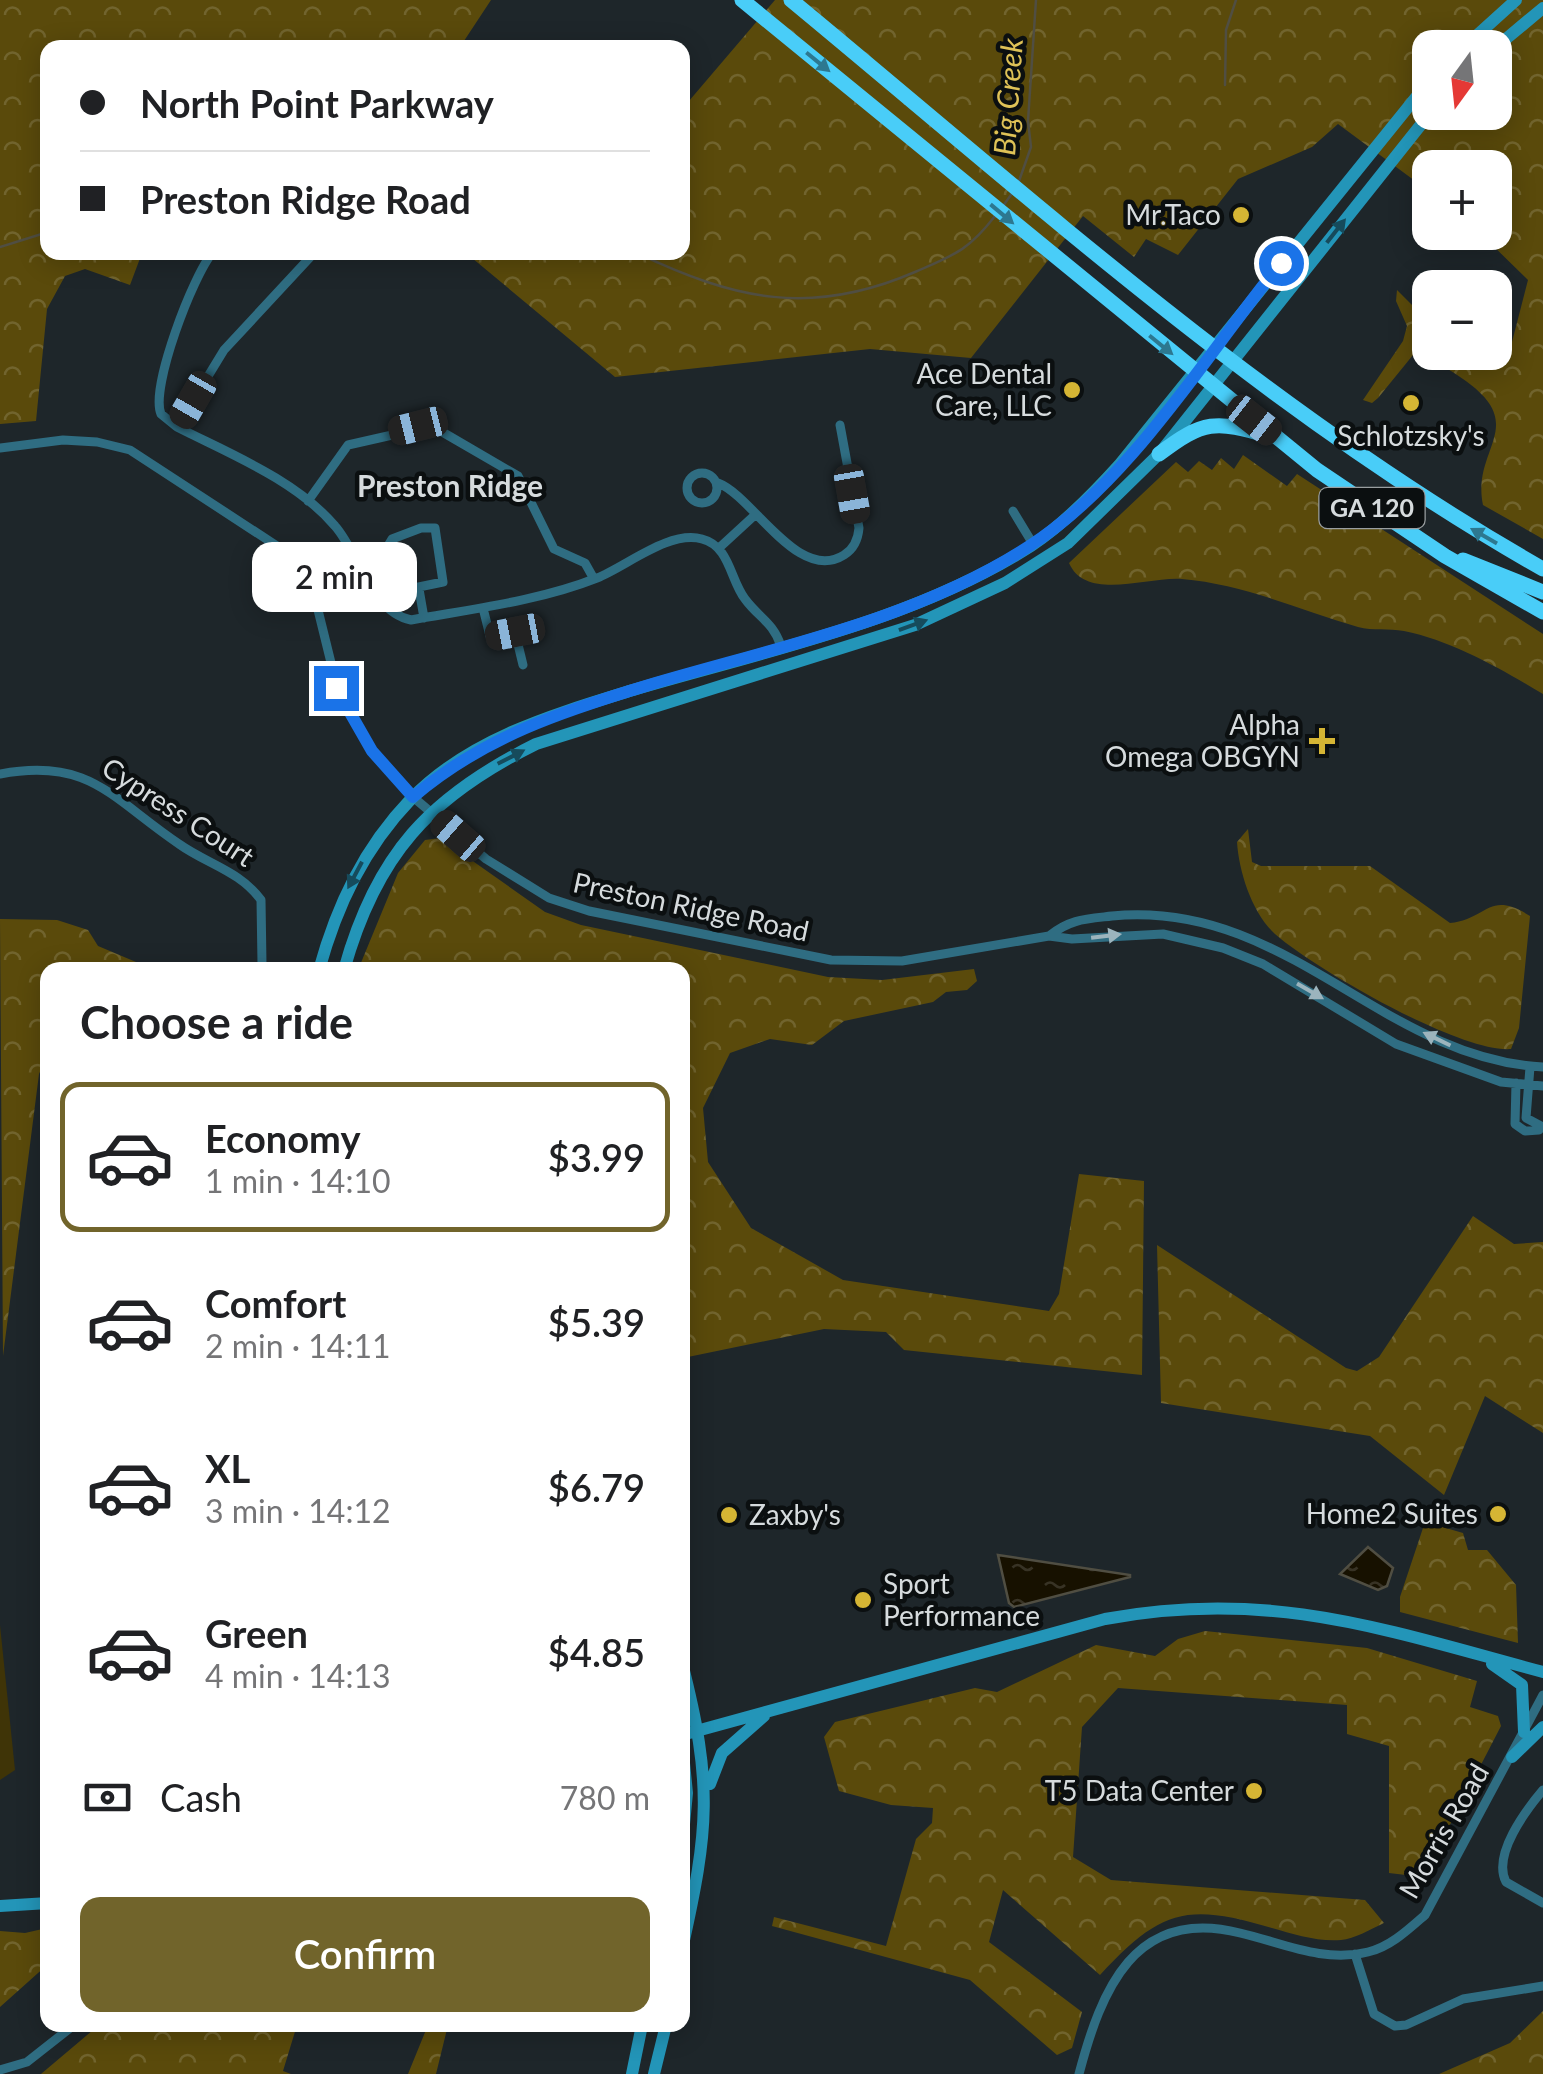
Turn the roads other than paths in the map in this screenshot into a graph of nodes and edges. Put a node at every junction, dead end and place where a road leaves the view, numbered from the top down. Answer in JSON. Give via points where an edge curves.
{"nodes":[{"id":1,"x":742,"y":0,"type":"edge"},
{"id":2,"x":791,"y":0,"type":"edge"},
{"id":3,"x":1516,"y":0,"type":"edge"},
{"id":4,"x":1543,"y":8,"type":"edge"},
{"id":5,"x":1482,"y":30,"type":"edge"},
{"id":6,"x":1512,"y":34,"type":"edge"},
{"id":7,"x":1412,"y":102,"type":"edge"},
{"id":8,"x":1417,"y":130,"type":"edge"},
{"id":9,"x":208,"y":260,"type":"edge"},
{"id":10,"x":307,"y":260,"type":"edge"},
{"id":11,"x":1214,"y":348,"type":"junction"},
{"id":12,"x":1232,"y":362,"type":"junction"},
{"id":13,"x":1195,"y":372,"type":"junction"},
{"id":14,"x":1212,"y":386,"type":"junction"},
{"id":15,"x":840,"y":426,"type":"dead end"},
{"id":16,"x":177,"y":427,"type":"junction"},
{"id":17,"x":1279,"y":439,"type":"junction"},
{"id":18,"x":0,"y":448,"type":"edge"},
{"id":19,"x":1159,"y":454,"type":"junction"},
{"id":20,"x":718,"y":483,"type":"dead end"},
{"id":21,"x":308,"y":500,"type":"junction"},
{"id":22,"x":1013,"y":511,"type":"dead end"},
{"id":23,"x":756,"y":514,"type":"junction"},
{"id":24,"x":1033,"y":544,"type":"junction"},
{"id":25,"x":718,"y":548,"type":"junction"},
{"id":26,"x":1445,"y":556,"type":"junction"},
{"id":27,"x":1543,"y":570,"type":"edge"},
{"id":28,"x":594,"y":579,"type":"junction"},
{"id":29,"x":419,"y":589,"type":"junction"},
{"id":30,"x":1543,"y":592,"type":"edge"},
{"id":31,"x":483,"y":608,"type":"junction"},
{"id":32,"x":1543,"y":612,"type":"edge"},
{"id":33,"x":424,"y":618,"type":"junction"},
{"id":34,"x":781,"y":646,"type":"junction"},
{"id":35,"x":523,"y":665,"type":"dead end"},
{"id":36,"x":0,"y":774,"type":"edge"},
{"id":37,"x":413,"y":797,"type":"junction"},
{"id":38,"x":431,"y":812,"type":"junction"},
{"id":39,"x":1049,"y":936,"type":"junction"},
{"id":40,"x":262,"y":962,"type":"edge"},
{"id":41,"x":322,"y":962,"type":"edge"},
{"id":42,"x":347,"y":962,"type":"edge"},
{"id":43,"x":1530,"y":1067,"type":"junction"},
{"id":44,"x":1543,"y":1068,"type":"edge"},
{"id":45,"x":1522,"y":1084,"type":"junction"},
{"id":46,"x":1543,"y":1086,"type":"edge"},
{"id":47,"x":1543,"y":1128,"type":"edge"},
{"id":48,"x":1462,"y":1650,"type":"junction"},
{"id":49,"x":1543,"y":1672,"type":"edge"},
{"id":50,"x":690,"y":1694,"type":"edge"},
{"id":51,"x":1543,"y":1695,"type":"edge"},
{"id":52,"x":768,"y":1712,"type":"junction"},
{"id":53,"x":1543,"y":1727,"type":"edge"},
{"id":54,"x":700,"y":1732,"type":"junction"},
{"id":55,"x":1524,"y":1732,"type":"junction"},
{"id":56,"x":690,"y":1736,"type":"edge"},
{"id":57,"x":1512,"y":1757,"type":"junction"},
{"id":58,"x":1543,"y":1790,"type":"edge"},
{"id":59,"x":707,"y":1796,"type":"junction"},
{"id":60,"x":1543,"y":1903,"type":"edge"},
{"id":61,"x":40,"y":1904,"type":"edge"},
{"id":62,"x":0,"y":1906,"type":"edge"},
{"id":63,"x":690,"y":1913,"type":"edge"},
{"id":64,"x":1355,"y":1954,"type":"junction"},
{"id":65,"x":1543,"y":1986,"type":"edge"},
{"id":66,"x":65,"y":2032,"type":"edge"},
{"id":67,"x":641,"y":2032,"type":"edge"},
{"id":68,"x":664,"y":2032,"type":"edge"},
{"id":69,"x":0,"y":2070,"type":"edge"},
{"id":70,"x":632,"y":2074,"type":"edge"},
{"id":71,"x":654,"y":2074,"type":"edge"},
{"id":72,"x":1080,"y":2074,"type":"edge"}],
"edges":[{"from":1,"to":13,"type":"highway","number":"GA 120","one_way":true},
{"from":2,"to":11,"type":"highway","number":"GA 120"},
{"from":3,"to":5,"type":"street"},
{"from":4,"to":6,"type":"street"},
{"from":7,"to":11,"type":"street"},
{"from":12,"to":8,"type":"street","one_way":true},
{"from":9,"to":16,"type":"street","via":[[157,393],[160,414]]},
{"from":10,"to":16,"type":"street","via":[[224,350]]},
{"from":11,"to":12,"type":"highway","number":"GA 120"},
{"from":11,"to":13,"type":"street"},
{"from":12,"to":14,"type":"street"},
{"from":27,"to":12,"type":"highway","number":"GA 120","one_way":true,"via":[[1390,477]]},
{"from":13,"to":14,"type":"highway","number":"GA 120"},
{"from":13,"to":24,"type":"street","via":[[1088,500]]},
{"from":14,"to":17,"type":"highway","number":"GA 120"},
{"from":14,"to":19,"type":"street"},
{"from":15,"to":23,"type":"street","via":[[858,528],[846,554],[828,559],[796,551]]},
{"from":16,"to":21,"type":"street"},
{"from":17,"to":19,"type":"highway","via":[[1210,424]]},
{"from":17,"to":26,"type":"highway","number":"GA 120"},
{"from":18,"to":37,"type":"street","name":"Preston Ridge Road","via":[[63,440],[130,450],[277,546],[318,610],[336,688],[354,724]]},
{"from":38,"to":19,"type":"street","one_way":true,"via":[[485,770],[536,744],[958,608],[1068,543]]},
{"from":20,"to":23,"type":"street"},
{"from":21,"to":28,"type":"street","via":[[348,445],[432,426],[518,476],[554,549],[585,562]]},
{"from":21,"to":33,"type":"street","via":[[348,542],[392,612]]},
{"from":22,"to":24,"type":"street"},
{"from":23,"to":25,"type":"street"},
{"from":24,"to":34,"type":"street","via":[[946,591]]},
{"from":25,"to":28,"type":"street","via":[[700,538],[673,540]]},
{"from":25,"to":34,"type":"street","via":[[741,596],[771,622]]},
{"from":26,"to":30,"type":"highway"},
{"from":26,"to":32,"type":"highway","number":"GA 120"},
{"from":28,"to":31,"type":"street"},
{"from":29,"to":29,"type":"street","via":[[409,589],[386,549],[392,539],[436,528],[443,582]]},
{"from":29,"to":33,"type":"street"},
{"from":31,"to":33,"type":"street"},
{"from":31,"to":35,"type":"street","via":[[490,636],[515,632]]},
{"from":34,"to":37,"type":"street","via":[[546,716],[466,757]]},
{"from":36,"to":40,"type":"street","name":"Cypress Court","via":[[56,768],[82,776],[176,843],[237,874],[262,900]]},
{"from":37,"to":38,"type":"street","name":"Preston Ridge Road"},
{"from":37,"to":41,"type":"street","one_way":true,"via":[[355,872]]},
{"from":38,"to":39,"type":"street","name":"Preston Ridge Road","via":[[513,879],[549,898],[758,947],[831,960],[902,961]]},
{"from":38,"to":42,"type":"street","via":[[380,873]]},
{"from":43,"to":39,"type":"street","name":"Preston Ridge Road","one_way":true,"via":[[1454,1047],[1230,928],[1134,914],[1068,920]]},
{"from":39,"to":45,"type":"street","name":"Preston Ridge Road","one_way":true,"via":[[1163,934],[1224,948],[1263,964],[1396,1044]]},
{"from":43,"to":44,"type":"street","name":"Preston Ridge Road"},
{"from":43,"to":45,"type":"street"},
{"from":45,"to":46,"type":"street","name":"Preston Ridge Road"},
{"from":45,"to":47,"type":"street","via":[[1526,1118]]},
{"from":48,"to":49,"type":"street"},
{"from":48,"to":52,"type":"street","via":[[1320,1614],[1214,1605],[1157,1609]]},
{"from":48,"to":55,"type":"street","via":[[1517,1679],[1526,1698]]},
{"from":50,"to":54,"type":"street"},
{"from":51,"to":55,"type":"street","name":"Morris Road"},
{"from":52,"to":54,"type":"street"},
{"from":52,"to":59,"type":"street","via":[[722,1753]]},
{"from":53,"to":57,"type":"street"},
{"from":54,"to":56,"type":"street"},
{"from":54,"to":59,"type":"street"},
{"from":55,"to":57,"type":"street","name":"Morris Road"},
{"from":57,"to":64,"type":"street","name":"Morris Road","via":[[1425,1914],[1388,1944]]},
{"from":58,"to":60,"type":"street","via":[[1501,1868],[1506,1882]]},
{"from":59,"to":63,"type":"street"},
{"from":61,"to":62,"type":"street"},
{"from":64,"to":65,"type":"street","via":[[1374,2014],[1395,2026],[1462,1999]]},
{"from":64,"to":72,"type":"street","name":"Morris Road","via":[[1318,1955],[1214,1928],[1163,1936],[1134,1954],[1109,1985]]},
{"from":66,"to":69,"type":"street","via":[[27,2062]]},
{"from":67,"to":70,"type":"street"},
{"from":68,"to":71,"type":"street"}]}
